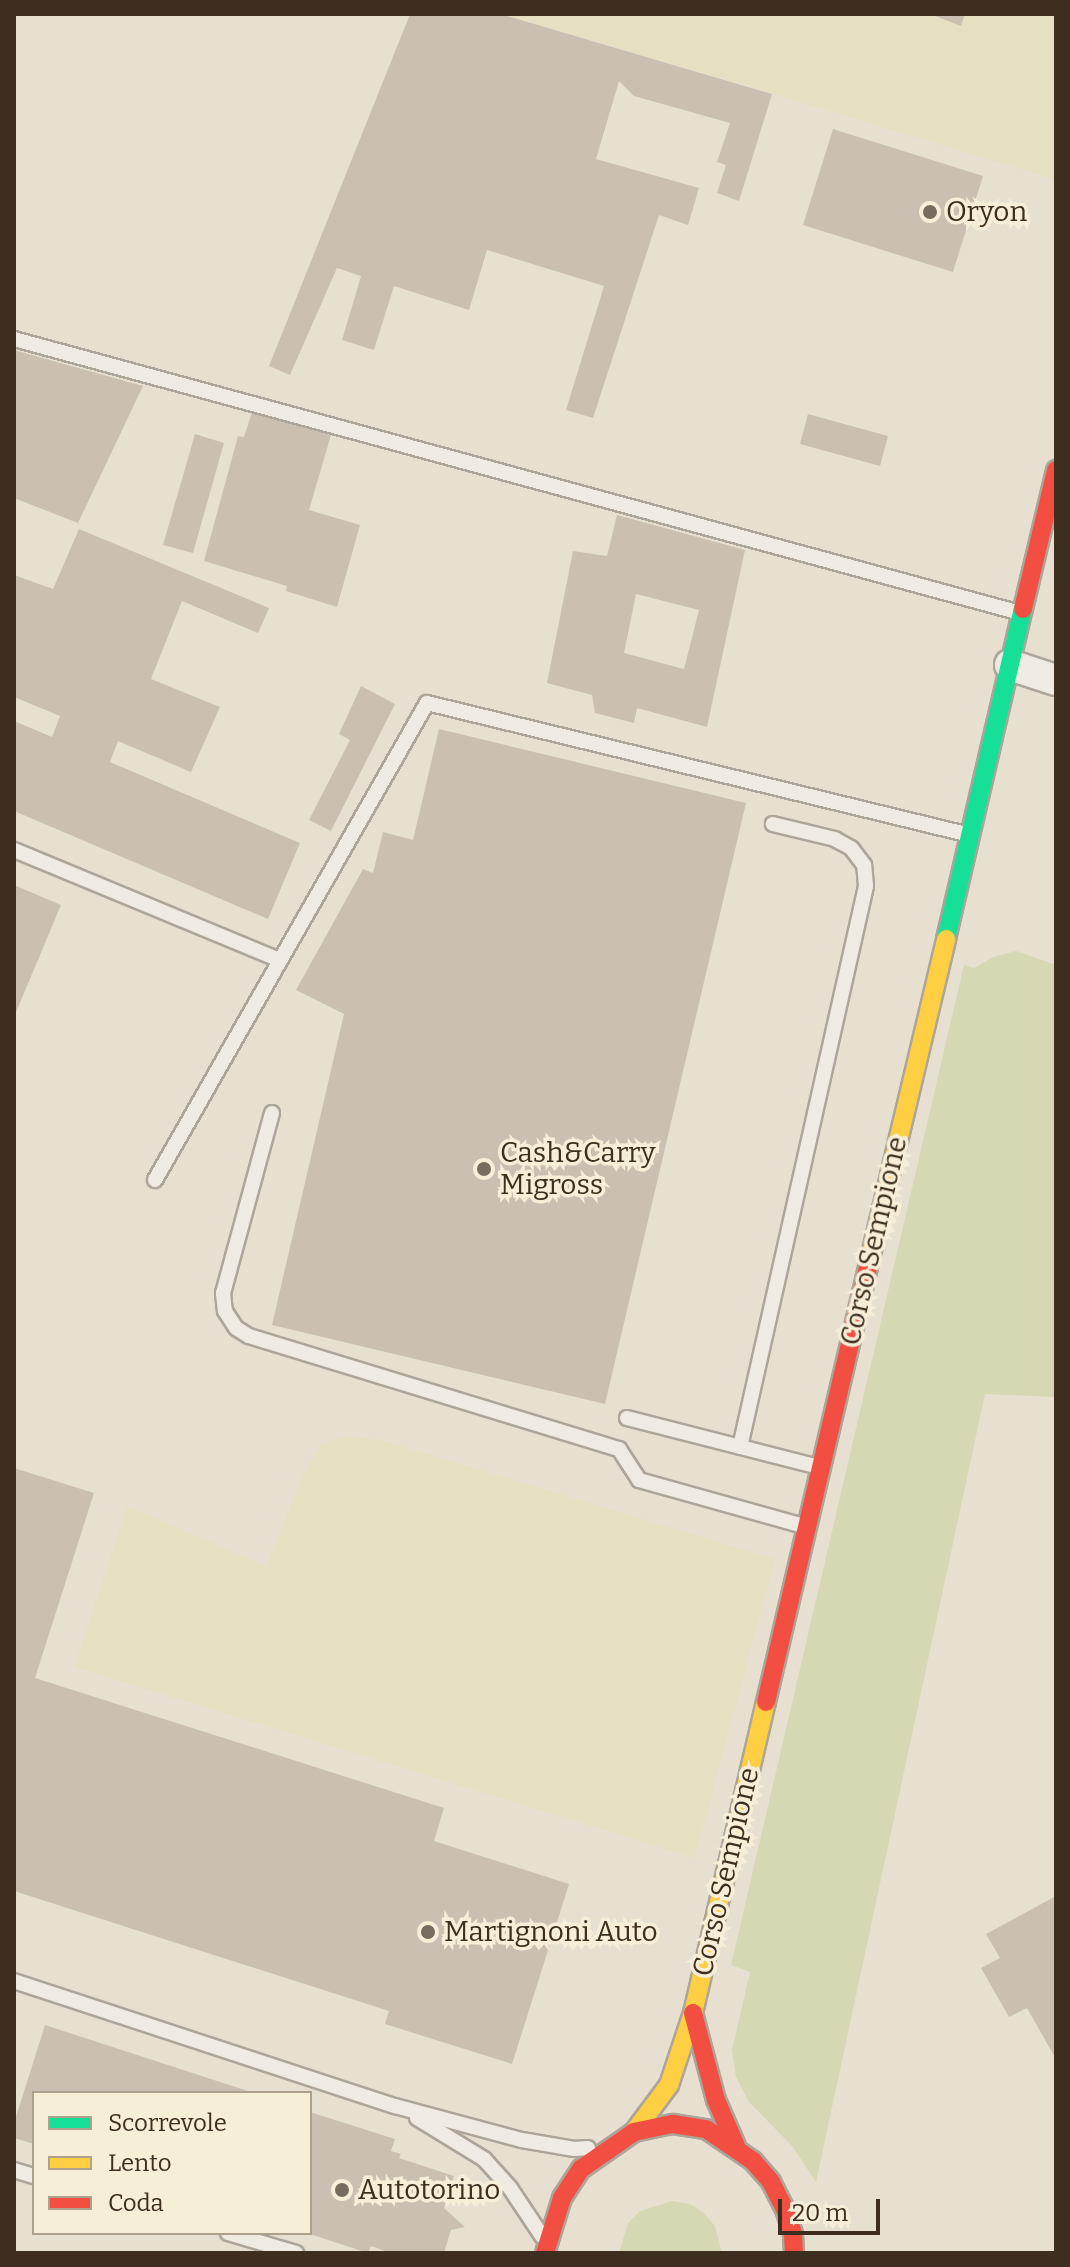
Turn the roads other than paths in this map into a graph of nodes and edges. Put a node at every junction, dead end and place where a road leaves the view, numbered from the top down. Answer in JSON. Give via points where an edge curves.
{"nodes":[{"id":1,"x":14,"y":339,"type":"edge"},
{"id":2,"x":1056,"y":470,"type":"edge"},
{"id":3,"x":1051,"y":517,"type":"edge"},
{"id":4,"x":1022,"y":613,"type":"junction"},
{"id":5,"x":1010,"y":665,"type":"junction"},
{"id":6,"x":1056,"y":680,"type":"edge"},
{"id":7,"x":773,"y":824,"type":"dead end"},
{"id":8,"x":970,"y":835,"type":"junction"},
{"id":9,"x":14,"y":850,"type":"edge"},
{"id":10,"x":280,"y":960,"type":"junction"},
{"id":11,"x":272,"y":1113,"type":"dead end"},
{"id":12,"x":155,"y":1180,"type":"dead end"},
{"id":13,"x":627,"y":1418,"type":"dead end"},
{"id":14,"x":740,"y":1447,"type":"junction"},
{"id":15,"x":821,"y":1467,"type":"junction"},
{"id":16,"x":808,"y":1527,"type":"junction"},
{"id":17,"x":14,"y":1981,"type":"edge"},
{"id":18,"x":693,"y":2013,"type":"junction"},
{"id":19,"x":395,"y":2106,"type":"junction"},
{"id":20,"x":634,"y":2132,"type":"junction"},
{"id":21,"x":610,"y":2146,"type":"junction"},
{"id":22,"x":736,"y":2146,"type":"junction"},
{"id":23,"x":235,"y":2235,"type":"edge"},
{"id":24,"x":546,"y":2248,"type":"edge"},
{"id":25,"x":296,"y":2253,"type":"edge"},
{"id":26,"x":794,"y":2253,"type":"edge"}],
"edges":[{"from":1,"to":4,"type":"lane"},
{"from":2,"to":3,"type":"main road","name":"Corso Sempione"},
{"from":3,"to":4,"type":"main road","name":"Corso Sempione"},
{"from":4,"to":5,"type":"main road","name":"Corso Sempione"},
{"from":5,"to":6,"type":"street"},
{"from":5,"to":8,"type":"main road","name":"Corso Sempione"},
{"from":7,"to":14,"type":"lane","via":[[843,843],[859,855],[867,876]]},
{"from":8,"to":10,"type":"lane","via":[[427,703]]},
{"from":8,"to":15,"type":"main road","name":"Corso Sempione"},
{"from":9,"to":10,"type":"lane"},
{"from":10,"to":12,"type":"lane"},
{"from":11,"to":16,"type":"lane","via":[[223,1293],[225,1311],[236,1328],[619,1449],[639,1480]]},
{"from":13,"to":14,"type":"lane"},
{"from":14,"to":15,"type":"lane"},
{"from":15,"to":16,"type":"main road","name":"Corso Sempione"},
{"from":16,"to":18,"type":"main road","name":"Corso Sempione"},
{"from":17,"to":19,"type":"lane"},
{"from":18,"to":20,"type":"main road","name":"Corso Sempione","via":[[669,2085]]},
{"from":18,"to":22,"type":"main road","via":[[716,2100]]},
{"from":19,"to":21,"type":"lane","via":[[552,2146]]},
{"from":19,"to":24,"type":"lane","via":[[484,2159],[510,2188]]},
{"from":20,"to":21,"type":"main road"},
{"from":20,"to":22,"type":"main road","via":[[673,2124],[706,2129]]},
{"from":21,"to":24,"type":"main road","via":[[581,2169],[562,2198]]},
{"from":22,"to":26,"type":"main road","via":[[771,2182],[785,2209]]},
{"from":23,"to":25,"type":"lane"}]}
